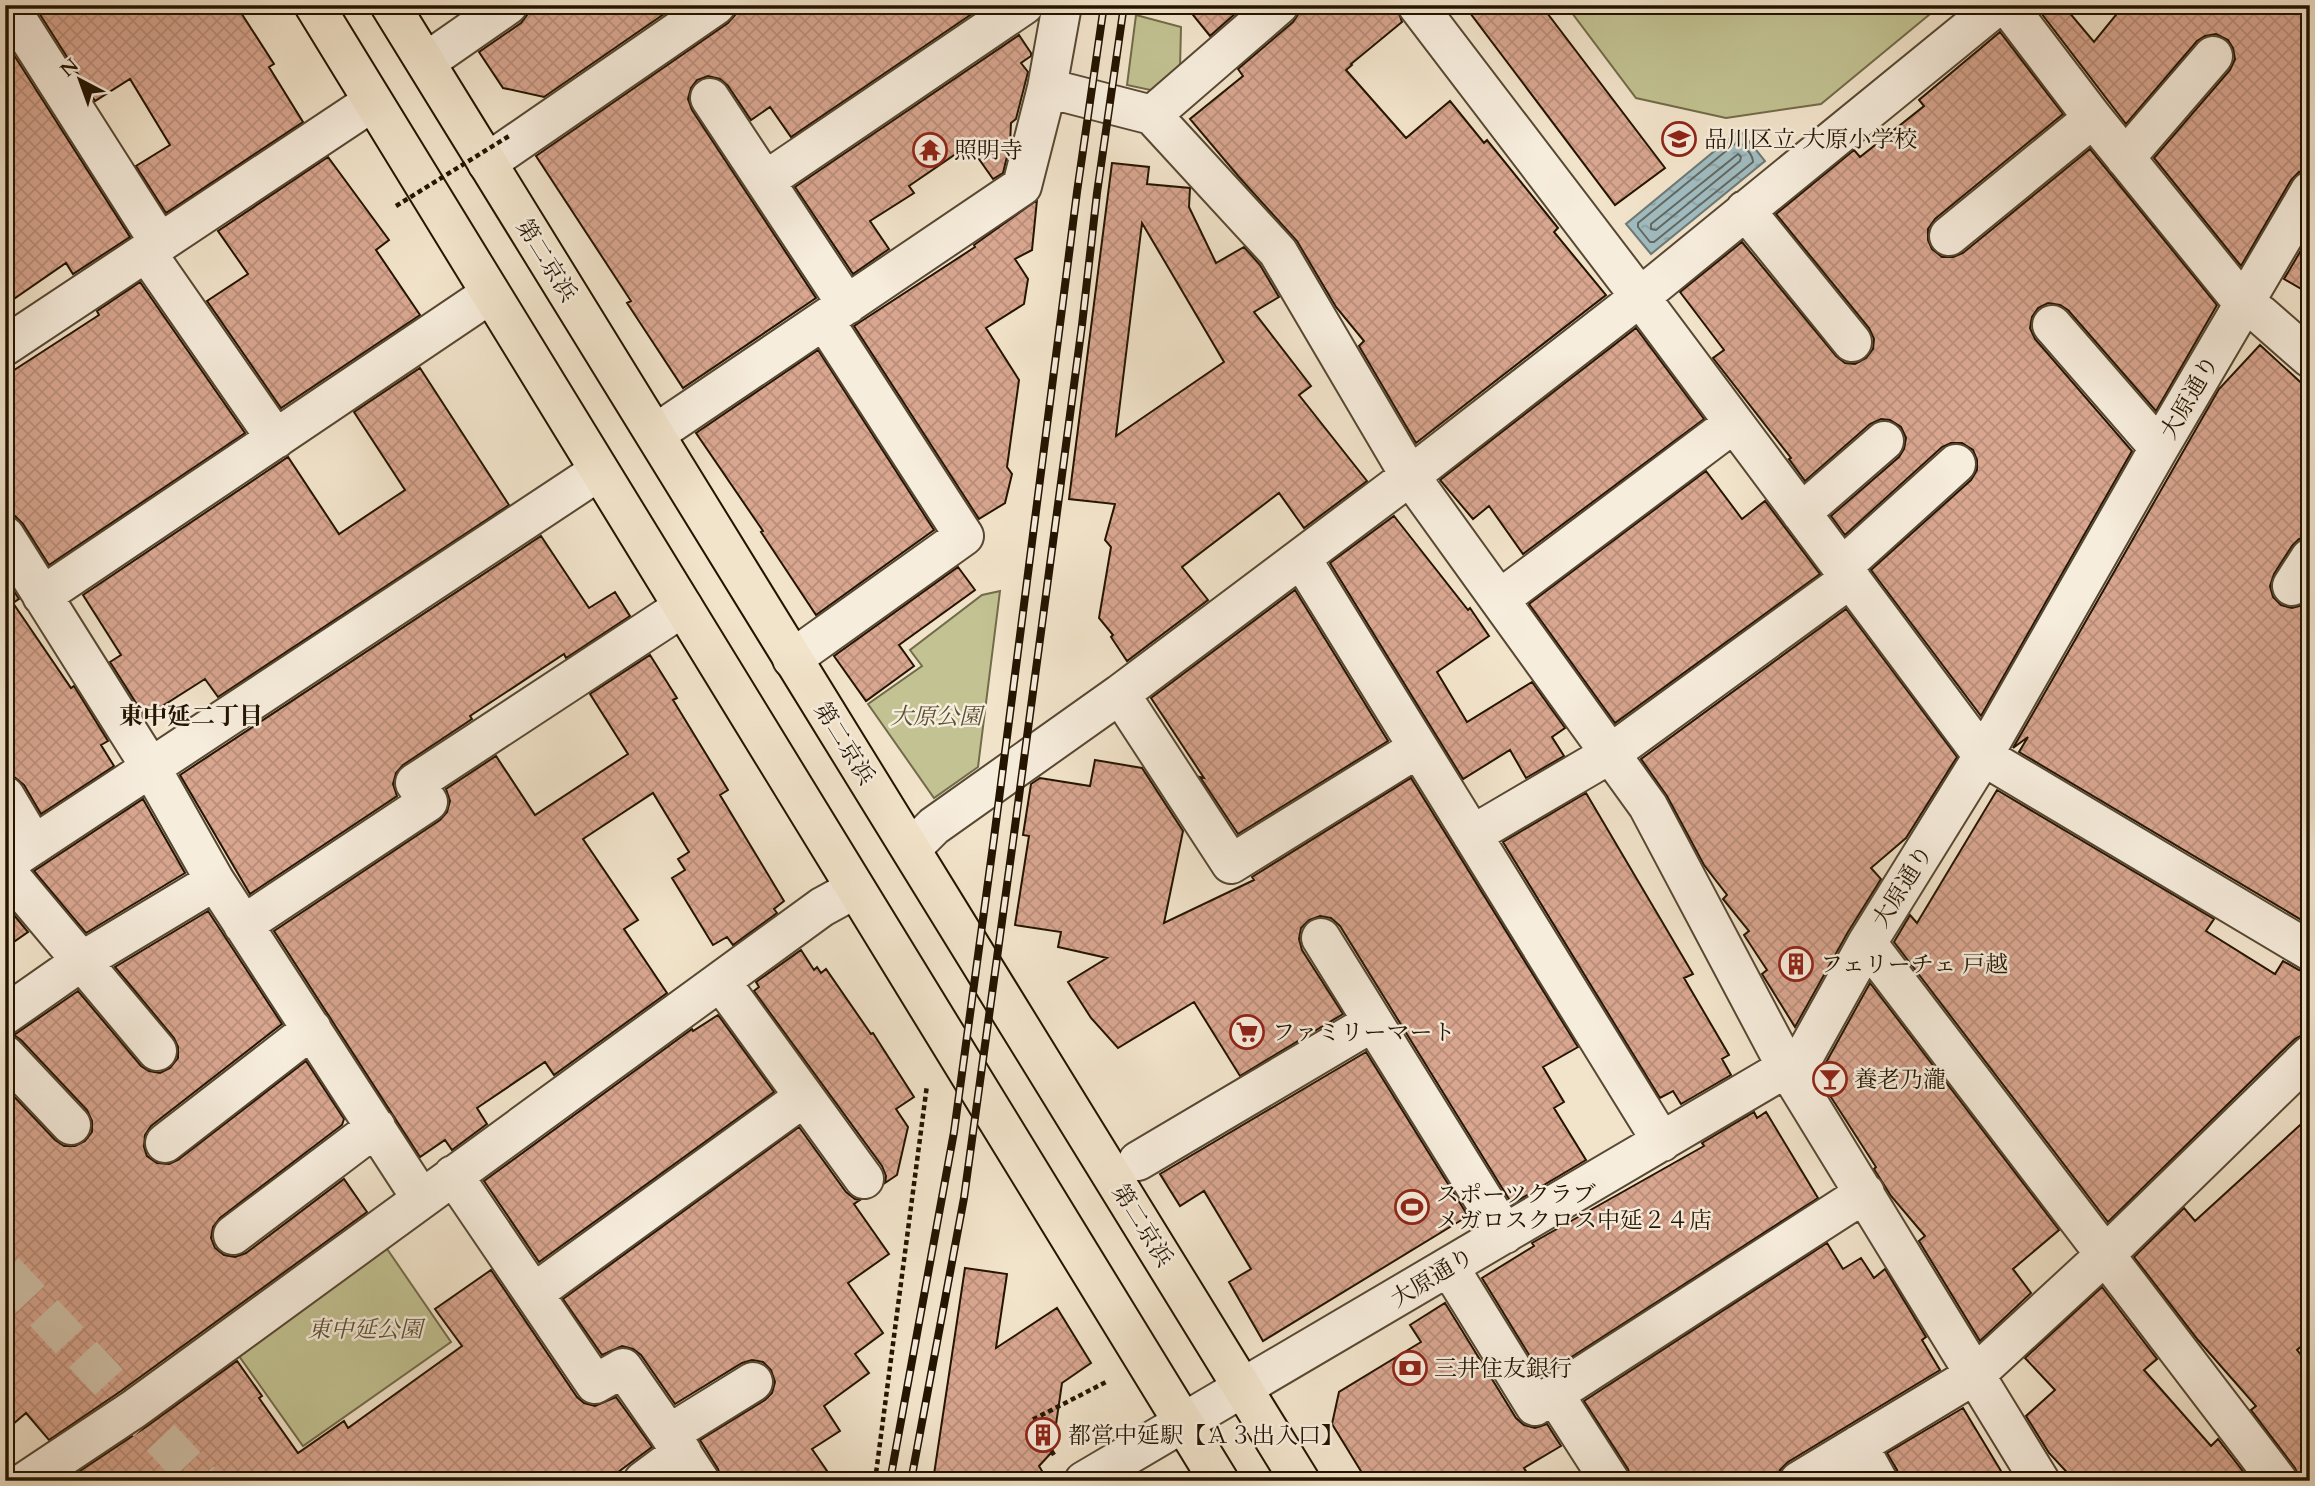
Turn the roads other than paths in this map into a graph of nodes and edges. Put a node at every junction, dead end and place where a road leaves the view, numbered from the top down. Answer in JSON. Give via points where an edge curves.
{"nodes":[{"id":1,"x":8,"y":5,"type":"edge"},
{"id":2,"x":314,"y":5,"type":"edge"},
{"id":3,"x":390,"y":5,"type":"edge"},
{"id":4,"x":508,"y":5,"type":"edge"},
{"id":5,"x":716,"y":5,"type":"edge"},
{"id":6,"x":1024,"y":5,"type":"edge"},
{"id":7,"x":1062,"y":5,"type":"edge"},
{"id":8,"x":1279,"y":5,"type":"edge"},
{"id":9,"x":1416,"y":5,"type":"edge"},
{"id":10,"x":1998,"y":5,"type":"edge"},
{"id":11,"x":2007,"y":5,"type":"edge"},
{"id":12,"x":2213,"y":56,"type":"dead end"},
{"id":13,"x":426,"y":62,"type":"junction"},
{"id":14,"x":1047,"y":88,"type":"junction"},
{"id":15,"x":710,"y":98,"type":"dead end"},
{"id":16,"x":372,"y":102,"type":"junction"},
{"id":17,"x":1152,"y":115,"type":"junction"},
{"id":18,"x":2093,"y":118,"type":"junction"},
{"id":19,"x":498,"y":150,"type":"junction"},
{"id":20,"x":2125,"y":158,"type":"junction"},
{"id":21,"x":765,"y":181,"type":"junction"},
{"id":22,"x":2310,"y":191,"type":"edge"},
{"id":23,"x":1745,"y":210,"type":"junction"},
{"id":24,"x":1949,"y":236,"type":"dead end"},
{"id":25,"x":153,"y":247,"type":"junction"},
{"id":26,"x":491,"y":294,"type":"junction"},
{"id":27,"x":1640,"y":297,"type":"junction"},
{"id":28,"x":2243,"y":303,"type":"junction"},
{"id":29,"x":836,"y":312,"type":"junction"},
{"id":30,"x":2052,"y":325,"type":"dead end"},
{"id":31,"x":1852,"y":342,"type":"dead end"},
{"id":32,"x":5,"y":346,"type":"edge"},
{"id":33,"x":2310,"y":358,"type":"edge"},
{"id":34,"x":1734,"y":423,"type":"junction"},
{"id":35,"x":655,"y":434,"type":"junction"},
{"id":36,"x":276,"y":439,"type":"junction"},
{"id":37,"x":1884,"y":441,"type":"dead end"},
{"id":38,"x":2159,"y":448,"type":"junction"},
{"id":39,"x":1956,"y":464,"type":"dead end"},
{"id":40,"x":599,"y":471,"type":"junction"},
{"id":41,"x":1410,"y":475,"type":"junction"},
{"id":42,"x":1801,"y":513,"type":"junction"},
{"id":43,"x":5,"y":536,"type":"edge"},
{"id":44,"x":1301,"y":558,"type":"junction"},
{"id":45,"x":1846,"y":573,"type":"junction"},
{"id":46,"x":42,"y":596,"type":"junction"},
{"id":47,"x":1500,"y":599,"type":"junction"},
{"id":48,"x":683,"y":607,"type":"junction"},
{"id":49,"x":792,"y":659,"type":"junction"},
{"id":50,"x":1120,"y":694,"type":"junction"},
{"id":51,"x":1418,"y":748,"type":"junction"},
{"id":52,"x":1610,"y":754,"type":"junction"},
{"id":53,"x":1983,"y":756,"type":"junction"},
{"id":54,"x":151,"y":768,"type":"junction"},
{"id":55,"x":5,"y":796,"type":"edge"},
{"id":56,"x":1472,"y":835,"type":"junction"},
{"id":57,"x":911,"y":849,"type":"junction"},
{"id":58,"x":20,"y":854,"type":"edge"},
{"id":59,"x":5,"y":870,"type":"edge"},
{"id":60,"x":215,"y":881,"type":"junction"},
{"id":61,"x":855,"y":889,"type":"junction"},
{"id":62,"x":243,"y":925,"type":"junction"},
{"id":63,"x":1321,"y":938,"type":"dead end"},
{"id":64,"x":1867,"y":943,"type":"junction"},
{"id":65,"x":2310,"y":951,"type":"edge"},
{"id":66,"x":82,"y":961,"type":"junction"},
{"id":67,"x":721,"y":982,"type":"junction"},
{"id":68,"x":5,"y":1015,"type":"edge"},
{"id":69,"x":1373,"y":1021,"type":"junction"},
{"id":70,"x":312,"y":1029,"type":"junction"},
{"id":71,"x":157,"y":1052,"type":"dead end"},
{"id":72,"x":5,"y":1055,"type":"edge"},
{"id":73,"x":2310,"y":1055,"type":"edge"},
{"id":74,"x":1787,"y":1068,"type":"junction"},
{"id":75,"x":804,"y":1097,"type":"junction"},
{"id":76,"x":71,"y":1125,"type":"dead end"},
{"id":77,"x":376,"y":1127,"type":"junction"},
{"id":78,"x":1662,"y":1142,"type":"junction"},
{"id":79,"x":165,"y":1143,"type":"dead end"},
{"id":80,"x":1138,"y":1161,"type":"dead end"},
{"id":81,"x":453,"y":1175,"type":"junction"},
{"id":82,"x":864,"y":1180,"type":"dead end"},
{"id":83,"x":1865,"y":1193,"type":"junction"},
{"id":84,"x":422,"y":1198,"type":"junction"},
{"id":85,"x":1506,"y":1234,"type":"junction"},
{"id":86,"x":233,"y":1235,"type":"dead end"},
{"id":87,"x":2105,"y":1255,"type":"junction"},
{"id":88,"x":1449,"y":1267,"type":"junction"},
{"id":89,"x":534,"y":1293,"type":"junction"},
{"id":90,"x":1976,"y":1374,"type":"junction"},
{"id":91,"x":753,"y":1382,"type":"dead end"},
{"id":92,"x":1244,"y":1388,"type":"junction"},
{"id":93,"x":1554,"y":1394,"type":"junction"},
{"id":94,"x":1182,"y":1422,"type":"junction"},
{"id":95,"x":1858,"y":1445,"type":"junction"},
{"id":96,"x":684,"y":1456,"type":"edge"},
{"id":97,"x":26,"y":1481,"type":"edge"},
{"id":98,"x":643,"y":1481,"type":"edge"},
{"id":99,"x":1084,"y":1481,"type":"edge"},
{"id":100,"x":1219,"y":1481,"type":"edge"},
{"id":101,"x":1300,"y":1481,"type":"edge"},
{"id":102,"x":1611,"y":1481,"type":"edge"},
{"id":103,"x":1799,"y":1481,"type":"edge"},
{"id":104,"x":1878,"y":1481,"type":"edge"},
{"id":105,"x":2040,"y":1481,"type":"edge"},
{"id":106,"x":2278,"y":1481,"type":"edge"}],
"edges":[{"from":1,"to":25,"type":"street"},
{"from":2,"to":16,"type":"highway"},
{"from":3,"to":13,"type":"highway","name":"第二京浜"},
{"from":4,"to":13,"type":"street"},
{"from":5,"to":19,"type":"street"},
{"from":6,"to":21,"type":"street"},
{"from":7,"to":14,"type":"street"},
{"from":8,"to":17,"type":"street"},
{"from":9,"to":27,"type":"street"},
{"from":10,"to":23,"type":"street"},
{"from":11,"to":18,"type":"street"},
{"from":12,"to":20,"type":"street"},
{"from":13,"to":19,"type":"highway","name":"第二京浜"},
{"from":14,"to":17,"type":"street"},
{"from":14,"to":29,"type":"street","via":[[1023,186]]},
{"from":15,"to":21,"type":"street"},
{"from":16,"to":25,"type":"street"},
{"from":16,"to":26,"type":"highway"},
{"from":17,"to":41,"type":"street","via":[[1278,252]]},
{"from":18,"to":20,"type":"street"},
{"from":18,"to":24,"type":"street"},
{"from":19,"to":35,"type":"highway","name":"第二京浜"},
{"from":20,"to":28,"type":"street"},
{"from":21,"to":29,"type":"street"},
{"from":22,"to":28,"type":"street","name":"大原通り"},
{"from":23,"to":27,"type":"street"},
{"from":23,"to":31,"type":"street"},
{"from":25,"to":32,"type":"street"},
{"from":25,"to":36,"type":"street"},
{"from":26,"to":36,"type":"street"},
{"from":26,"to":40,"type":"highway"},
{"from":27,"to":34,"type":"street"},
{"from":27,"to":41,"type":"street"},
{"from":28,"to":33,"type":"street"},
{"from":28,"to":38,"type":"street","name":"大原通り"},
{"from":29,"to":35,"type":"street"},
{"from":29,"to":49,"type":"street","via":[[964,536]]},
{"from":30,"to":38,"type":"street"},
{"from":34,"to":42,"type":"street"},
{"from":34,"to":47,"type":"street"},
{"from":35,"to":49,"type":"highway","name":"第二京浜"},
{"from":36,"to":46,"type":"street"},
{"from":37,"to":42,"type":"street"},
{"from":38,"to":53,"type":"street","name":"大原通り"},
{"from":39,"to":45,"type":"street"},
{"from":40,"to":48,"type":"highway"},
{"from":40,"to":54,"type":"street"},
{"from":41,"to":44,"type":"street"},
{"from":41,"to":47,"type":"street"},
{"from":42,"to":45,"type":"street"},
{"from":43,"to":46,"type":"street"},
{"from":44,"to":50,"type":"street"},
{"from":44,"to":51,"type":"street"},
{"from":45,"to":52,"type":"street"},
{"from":45,"to":53,"type":"street"},
{"from":46,"to":54,"type":"street"},
{"from":47,"to":52,"type":"street"},
{"from":48,"to":61,"type":"highway"},
{"from":48,"to":62,"type":"street","via":[[415,783],[428,802]]},
{"from":49,"to":57,"type":"highway","name":"第二京浜"},
{"from":50,"to":51,"type":"street","via":[[1231,864]]},
{"from":50,"to":57,"type":"street","via":[[934,826]]},
{"from":51,"to":56,"type":"street"},
{"from":52,"to":56,"type":"street"},
{"from":52,"to":74,"type":"street","via":[[1648,806]]},
{"from":53,"to":64,"type":"street","name":"大原通り"},
{"from":53,"to":65,"type":"street"},
{"from":54,"to":58,"type":"street"},
{"from":54,"to":60,"type":"street"},
{"from":55,"to":58,"type":"street"},
{"from":56,"to":78,"type":"street"},
{"from":57,"to":92,"type":"highway","name":"第二京浜"},
{"from":59,"to":66,"type":"street"},
{"from":60,"to":62,"type":"street"},
{"from":60,"to":66,"type":"street"},
{"from":61,"to":67,"type":"street","via":[[822,907]]},
{"from":61,"to":94,"type":"highway"},
{"from":62,"to":70,"type":"street"},
{"from":63,"to":69,"type":"street"},
{"from":64,"to":74,"type":"street","name":"大原通り","via":[[1803,1058]]},
{"from":64,"to":87,"type":"street"},
{"from":66,"to":68,"type":"street"},
{"from":66,"to":71,"type":"street"},
{"from":67,"to":75,"type":"street"},
{"from":67,"to":81,"type":"street"},
{"from":69,"to":80,"type":"street"},
{"from":69,"to":85,"type":"street"},
{"from":70,"to":77,"type":"street"},
{"from":70,"to":79,"type":"street"},
{"from":72,"to":76,"type":"street"},
{"from":73,"to":87,"type":"street"},
{"from":74,"to":78,"type":"street","name":"大原通り"},
{"from":74,"to":83,"type":"street"},
{"from":75,"to":82,"type":"street"},
{"from":75,"to":89,"type":"street"},
{"from":77,"to":84,"type":"street"},
{"from":77,"to":86,"type":"street"},
{"from":78,"to":85,"type":"street","name":"大原通り"},
{"from":81,"to":84,"type":"street"},
{"from":81,"to":89,"type":"street"},
{"from":83,"to":90,"type":"street"},
{"from":83,"to":93,"type":"street"},
{"from":84,"to":97,"type":"street","via":[[134,1409]]},
{"from":85,"to":88,"type":"street","name":"大原通り"},
{"from":87,"to":90,"type":"street"},
{"from":87,"to":106,"type":"street"},
{"from":88,"to":92,"type":"street","name":"大原通り"},
{"from":88,"to":93,"type":"street","via":[[1535,1406]]},
{"from":89,"to":96,"type":"street","via":[[595,1384],[623,1368]]},
{"from":90,"to":95,"type":"street"},
{"from":90,"to":105,"type":"street"},
{"from":91,"to":96,"type":"street"},
{"from":92,"to":94,"type":"street","name":"大原通り"},
{"from":92,"to":101,"type":"highway","name":"第二京浜"},
{"from":93,"to":102,"type":"street"},
{"from":94,"to":99,"type":"street","name":"大原通り"},
{"from":94,"to":100,"type":"highway"},
{"from":95,"to":103,"type":"street"},
{"from":95,"to":104,"type":"street"},
{"from":96,"to":98,"type":"street"}]}
